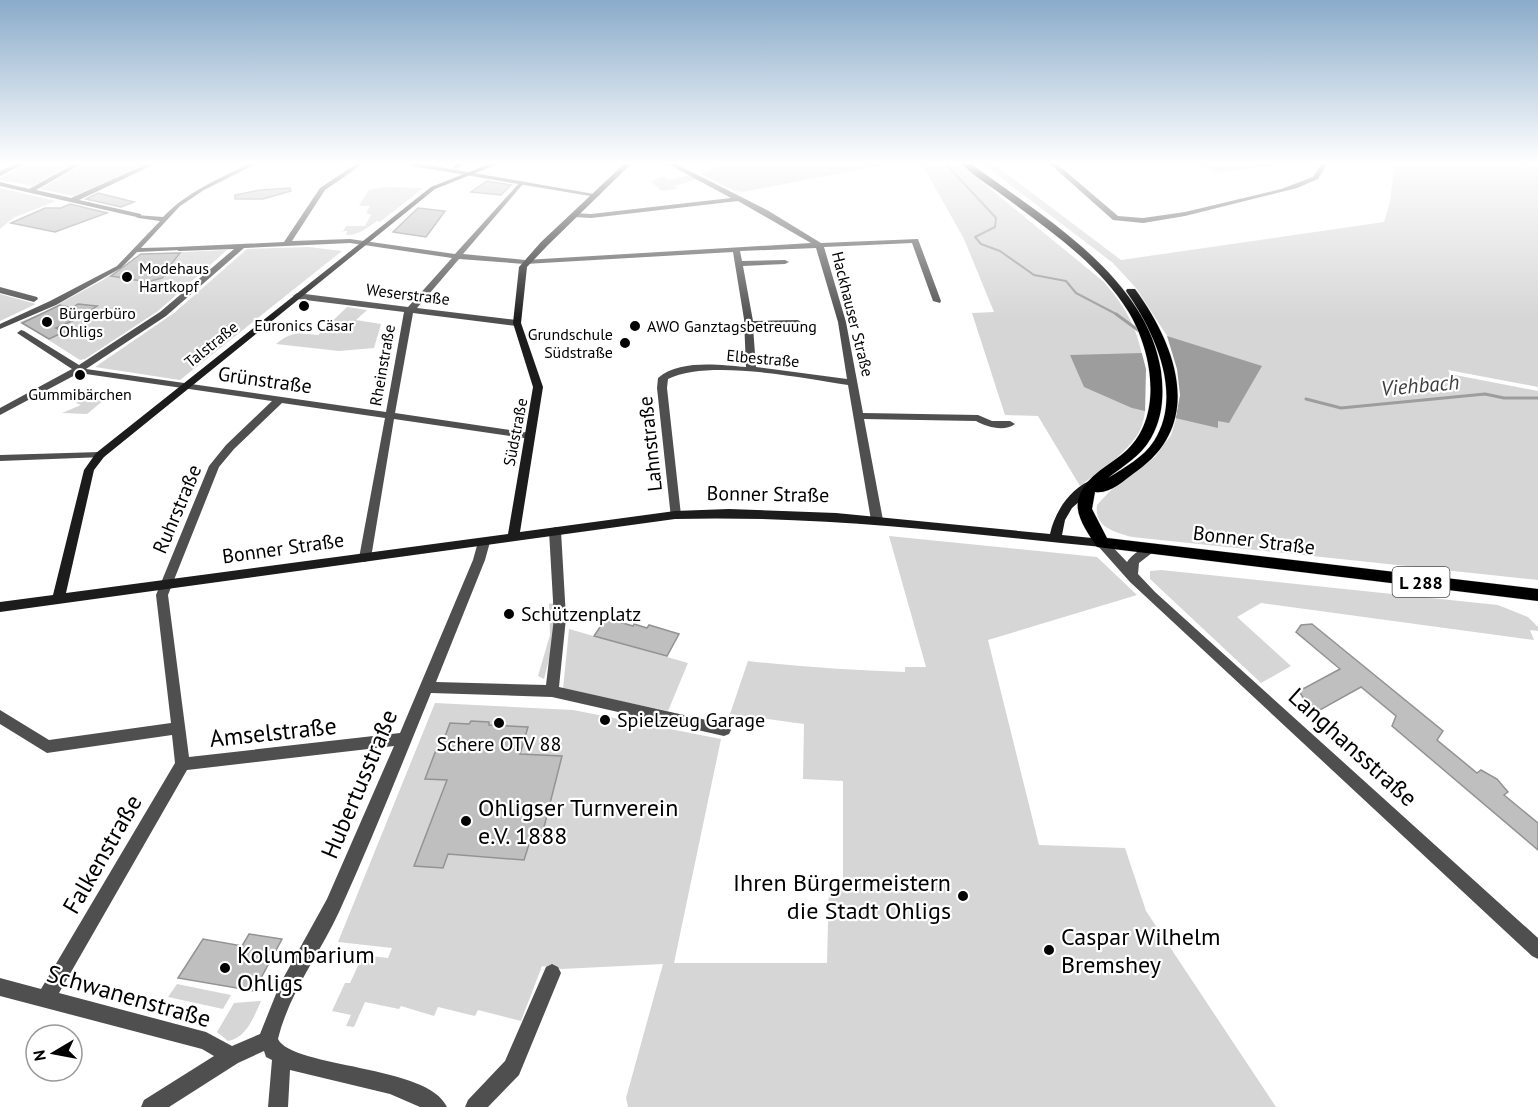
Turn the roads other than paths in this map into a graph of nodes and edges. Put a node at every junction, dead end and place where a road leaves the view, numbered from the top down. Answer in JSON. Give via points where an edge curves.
{"nodes":[{"id":1,"x":574,"y":215,"type":"edge"},
{"id":2,"x":138,"y":216,"type":"edge"},
{"id":3,"x":166,"y":216,"type":"edge"},
{"id":4,"x":305,"y":216,"type":"edge"},
{"id":5,"x":398,"y":216,"type":"edge"},
{"id":6,"x":491,"y":216,"type":"edge"},
{"id":7,"x":769,"y":216,"type":"edge"},
{"id":8,"x":1033,"y":216,"type":"edge"},
{"id":9,"x":1044,"y":216,"type":"edge"},
{"id":10,"x":1113,"y":216,"type":"edge"},
{"id":11,"x":1177,"y":216,"type":"edge"},
{"id":12,"x":163,"y":219,"type":"junction"},
{"id":13,"x":364,"y":242,"type":"junction"},
{"id":14,"x":287,"y":243,"type":"junction"},
{"id":15,"x":819,"y":245,"type":"junction"},
{"id":16,"x":243,"y":246,"type":"junction"},
{"id":17,"x":179,"y":249,"type":"joint"},
{"id":18,"x":736,"y":249,"type":"junction"},
{"id":19,"x":137,"y":250,"type":"junction"},
{"id":20,"x":455,"y":256,"type":"junction"},
{"id":21,"x":525,"y":262,"type":"junction"},
{"id":22,"x":785,"y":262,"type":"dead end"},
{"id":23,"x":740,"y":264,"type":"junction"},
{"id":24,"x":0,"y":290,"type":"edge"},
{"id":25,"x":1128,"y":294,"type":"junction"},
{"id":26,"x":297,"y":296,"type":"junction"},
{"id":27,"x":34,"y":298,"type":"joint"},
{"id":28,"x":937,"y":301,"type":"dead end"},
{"id":29,"x":53,"y":303,"type":"junction"},
{"id":30,"x":410,"y":310,"type":"junction"},
{"id":31,"x":517,"y":323,"type":"junction"},
{"id":32,"x":798,"y":323,"type":"dead end"},
{"id":33,"x":9,"y":324,"type":"junction"},
{"id":34,"x":749,"y":324,"type":"junction"},
{"id":35,"x":0,"y":327,"type":"edge"},
{"id":36,"x":21,"y":333,"type":"joint"},
{"id":37,"x":78,"y":370,"type":"junction"},
{"id":38,"x":751,"y":370,"type":"junction"},
{"id":39,"x":670,"y":373,"type":"joint"},
{"id":40,"x":853,"y":383,"type":"junction"},
{"id":41,"x":184,"y":387,"type":"junction"},
{"id":42,"x":279,"y":400,"type":"junction"},
{"id":43,"x":0,"y":412,"type":"edge"},
{"id":44,"x":390,"y":416,"type":"junction"},
{"id":45,"x":860,"y":416,"type":"junction"},
{"id":46,"x":1010,"y":424,"type":"dead end"},
{"id":47,"x":530,"y":436,"type":"junction"},
{"id":48,"x":100,"y":455,"type":"junction"},
{"id":49,"x":0,"y":458,"type":"edge"},
{"id":50,"x":1100,"y":479,"type":"junction"},
{"id":51,"x":1086,"y":507,"type":"junction"},
{"id":52,"x":675,"y":515,"type":"junction"},
{"id":53,"x":877,"y":520,"type":"junction"},
{"id":54,"x":555,"y":531,"type":"junction"},
{"id":55,"x":513,"y":537,"type":"junction"},
{"id":56,"x":1055,"y":538,"type":"junction"},
{"id":57,"x":484,"y":542,"type":"junction"},
{"id":58,"x":1102,"y":543,"type":"junction"},
{"id":59,"x":1151,"y":549,"type":"junction"},
{"id":60,"x":365,"y":558,"type":"junction"},
{"id":61,"x":1134,"y":580,"type":"junction"},
{"id":62,"x":165,"y":584,"type":"junction"},
{"id":63,"x":1538,"y":595,"type":"edge"},
{"id":64,"x":58,"y":599,"type":"junction"},
{"id":65,"x":0,"y":607,"type":"edge"},
{"id":66,"x":426,"y":687,"type":"junction"},
{"id":67,"x":552,"y":691,"type":"junction"},
{"id":68,"x":0,"y":716,"type":"edge"},
{"id":69,"x":178,"y":728,"type":"junction"},
{"id":70,"x":724,"y":730,"type":"dead end"},
{"id":71,"x":404,"y":739,"type":"junction"},
{"id":72,"x":183,"y":764,"type":"junction"},
{"id":73,"x":1538,"y":950,"type":"edge"},
{"id":74,"x":552,"y":974,"type":"dead end"},
{"id":75,"x":0,"y":987,"type":"edge"},
{"id":76,"x":45,"y":1000,"type":"junction"},
{"id":77,"x":268,"y":1040,"type":"junction"},
{"id":78,"x":231,"y":1056,"type":"junction"},
{"id":79,"x":282,"y":1056,"type":"junction"},
{"id":80,"x":151,"y":1107,"type":"edge"},
{"id":81,"x":278,"y":1107,"type":"edge"},
{"id":82,"x":437,"y":1107,"type":"edge"},
{"id":83,"x":475,"y":1107,"type":"edge"}],
"edges":[{"from":1,"to":21,"type":"main road"},
{"from":2,"to":12,"type":"street"},
{"from":3,"to":12,"type":"street"},
{"from":4,"to":14,"type":"street"},
{"from":5,"to":13,"type":"main road","name":"Talstraße"},
{"from":6,"to":20,"type":"street","name":"Rheinstraße"},
{"from":7,"to":15,"type":"street","name":"Hackhauser Straße"},
{"from":8,"to":25,"type":"main road"},
{"from":9,"to":25,"type":"main road","via":[[1093,253]]},
{"from":10,"to":11,"type":"street","via":[[1126,219]]},
{"from":12,"to":19,"type":"street"},
{"from":13,"to":14,"type":"street"},
{"from":13,"to":20,"type":"street"},
{"from":13,"to":26,"type":"main road","name":"Talstraße"},
{"from":14,"to":16,"type":"street"},
{"from":15,"to":18,"type":"street"},
{"from":15,"to":28,"type":"street","via":[[915,241]]},
{"from":15,"to":40,"type":"street","name":"Hackhauser Straße","via":[[840,315]]},
{"from":16,"to":17,"type":"street"},
{"from":16,"to":37,"type":"street","via":[[165,312]]},
{"from":17,"to":19,"type":"street"},
{"from":18,"to":21,"type":"street"},
{"from":18,"to":23,"type":"street"},
{"from":19,"to":29,"type":"street","via":[[112,271]]},
{"from":20,"to":21,"type":"street"},
{"from":20,"to":30,"type":"street","name":"Rheinstraße"},
{"from":21,"to":31,"type":"main road","name":"Südstraße"},
{"from":22,"to":23,"type":"street"},
{"from":23,"to":34,"type":"street"},
{"from":24,"to":27,"type":"street"},
{"from":25,"to":50,"type":"main road","via":[[1153,358],[1156,397],[1146,437]]},
{"from":25,"to":51,"type":"main road","via":[[1152,321],[1167,359],[1171,404],[1166,430],[1147,457],[1104,488]]},
{"from":26,"to":30,"type":"street","name":"Weserstraße"},
{"from":26,"to":41,"type":"main road","name":"Talstraße"},
{"from":27,"to":29,"type":"street"},
{"from":29,"to":33,"type":"street"},
{"from":30,"to":31,"type":"street","name":"Weserstraße"},
{"from":30,"to":44,"type":"street","name":"Rheinstraße","via":[[400,346]]},
{"from":31,"to":47,"type":"main road","name":"Südstraße","via":[[538,382]]},
{"from":32,"to":34,"type":"street"},
{"from":33,"to":35,"type":"street"},
{"from":33,"to":36,"type":"street","name":"Grünstraße"},
{"from":34,"to":38,"type":"street"},
{"from":36,"to":37,"type":"street","name":"Grünstraße"},
{"from":37,"to":41,"type":"street","name":"Grünstraße"},
{"from":37,"to":43,"type":"street"},
{"from":38,"to":39,"type":"street","name":"Elbestraße"},
{"from":38,"to":40,"type":"street","name":"Elbestraße"},
{"from":39,"to":52,"type":"street","name":"Lahnstraße","via":[[662,381]]},
{"from":40,"to":45,"type":"street","name":"Hackhauser Straße"},
{"from":41,"to":42,"type":"street","name":"Grünstraße"},
{"from":41,"to":48,"type":"main road","name":"Talstraße"},
{"from":42,"to":44,"type":"street","name":"Grünstraße"},
{"from":42,"to":62,"type":"street","name":"Ruhrstraße","via":[[214,466]]},
{"from":44,"to":47,"type":"street","name":"Grünstraße"},
{"from":44,"to":60,"type":"street","name":"Rheinstraße"},
{"from":45,"to":46,"type":"street","via":[[978,418],[990,424]]},
{"from":45,"to":53,"type":"street","name":"Hackhauser Straße"},
{"from":47,"to":55,"type":"main road","name":"Südstraße"},
{"from":48,"to":49,"type":"street"},
{"from":48,"to":64,"type":"main road","name":"Talstraße","via":[[89,470]]},
{"from":50,"to":51,"type":"main road","via":[[1086,497]]},
{"from":50,"to":56,"type":"main road","via":[[1083,489],[1066,507]]},
{"from":51,"to":58,"type":"main road"},
{"from":52,"to":53,"type":"main road","name":"Bonner Straße","number":"L 288","via":[[750,511]]},
{"from":52,"to":54,"type":"main road","name":"Bonner Straße","number":"L 288"},
{"from":53,"to":56,"type":"main road","name":"Bonner Straße","number":"L 288"},
{"from":54,"to":55,"type":"main road","name":"Bonner Straße","number":"L 288"},
{"from":54,"to":67,"type":"street","via":[[560,618]]},
{"from":55,"to":57,"type":"main road","name":"Bonner Straße","number":"L 288"},
{"from":56,"to":58,"type":"main road","name":"Bonner Straße","number":"L 288"},
{"from":57,"to":60,"type":"main road","name":"Bonner Straße","number":"L 288"},
{"from":57,"to":66,"type":"street","name":"Hubertusstraße"},
{"from":58,"to":59,"type":"main road","name":"Bonner Straße","number":"L 288"},
{"from":58,"to":61,"type":"street","name":"Langhansstraße"},
{"from":59,"to":61,"type":"street","via":[[1133,561]]},
{"from":59,"to":63,"type":"main road","name":"Bonner Straße","number":"L 288"},
{"from":60,"to":62,"type":"main road","name":"Bonner Straße","number":"L 288"},
{"from":61,"to":73,"type":"street","name":"Langhansstraße"},
{"from":62,"to":64,"type":"main road","name":"Bonner Straße","number":"L 288"},
{"from":62,"to":69,"type":"street","via":[[162,595]]},
{"from":64,"to":65,"type":"main road","name":"Bonner Straße","number":"L 288"},
{"from":66,"to":67,"type":"street"},
{"from":66,"to":71,"type":"street","name":"Hubertusstraße"},
{"from":67,"to":70,"type":"street"},
{"from":68,"to":69,"type":"street","via":[[47,747]]},
{"from":69,"to":72,"type":"street"},
{"from":71,"to":72,"type":"street","name":"Amselstraße"},
{"from":71,"to":77,"type":"street","name":"Hubertusstraße","via":[[337,897],[274,1018]]},
{"from":72,"to":76,"type":"street","name":"Falkenstraße"},
{"from":74,"to":83,"type":"street","via":[[512,1068]]},
{"from":75,"to":76,"type":"street","name":"Schwanenstraße"},
{"from":76,"to":78,"type":"street","name":"Schwanenstraße","via":[[206,1041]]},
{"from":77,"to":78,"type":"street"},
{"from":77,"to":79,"type":"street"},
{"from":78,"to":80,"type":"street"},
{"from":79,"to":81,"type":"street"},
{"from":79,"to":82,"type":"street","via":[[390,1084]]}]}
